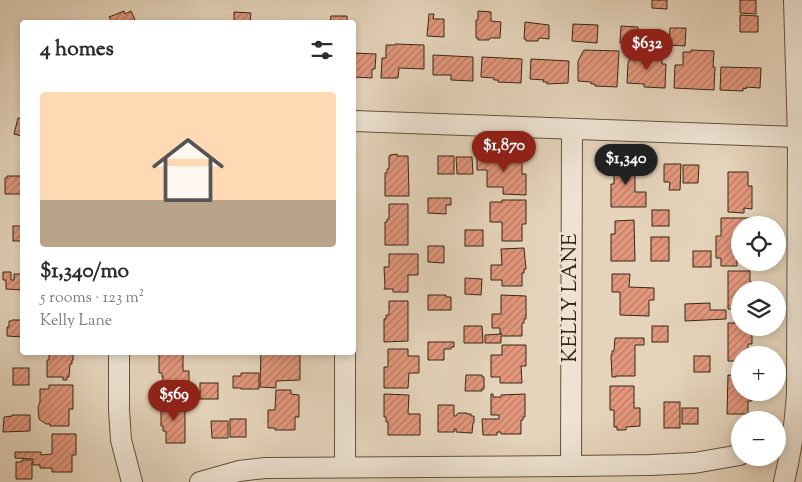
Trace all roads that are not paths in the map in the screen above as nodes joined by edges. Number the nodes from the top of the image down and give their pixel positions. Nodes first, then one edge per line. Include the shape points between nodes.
1 (794, 0) edge
2 (356, 121) edge
3 (572, 130) junction
4 (798, 137) junction
5 (119, 355) edge
6 (345, 355) edge
7 (786, 441) edge
8 (731, 457) edge
9 (571, 466) junction
10 (784, 466) edge
11 (345, 467) junction
12 (132, 482) edge
13 (200, 482) edge
14 (784, 482) edge

1 - 4 street
2 - 3 street
3 - 4 street
3 - 9 street, KELLY LANE
4 - 7 street via 797,394 795,425
5 - 12 street via 121,440
6 - 11 street
8 - 9 street via 694,463
9 - 11 street
10 - 14 street
11 - 13 street via 265,468 239,471

